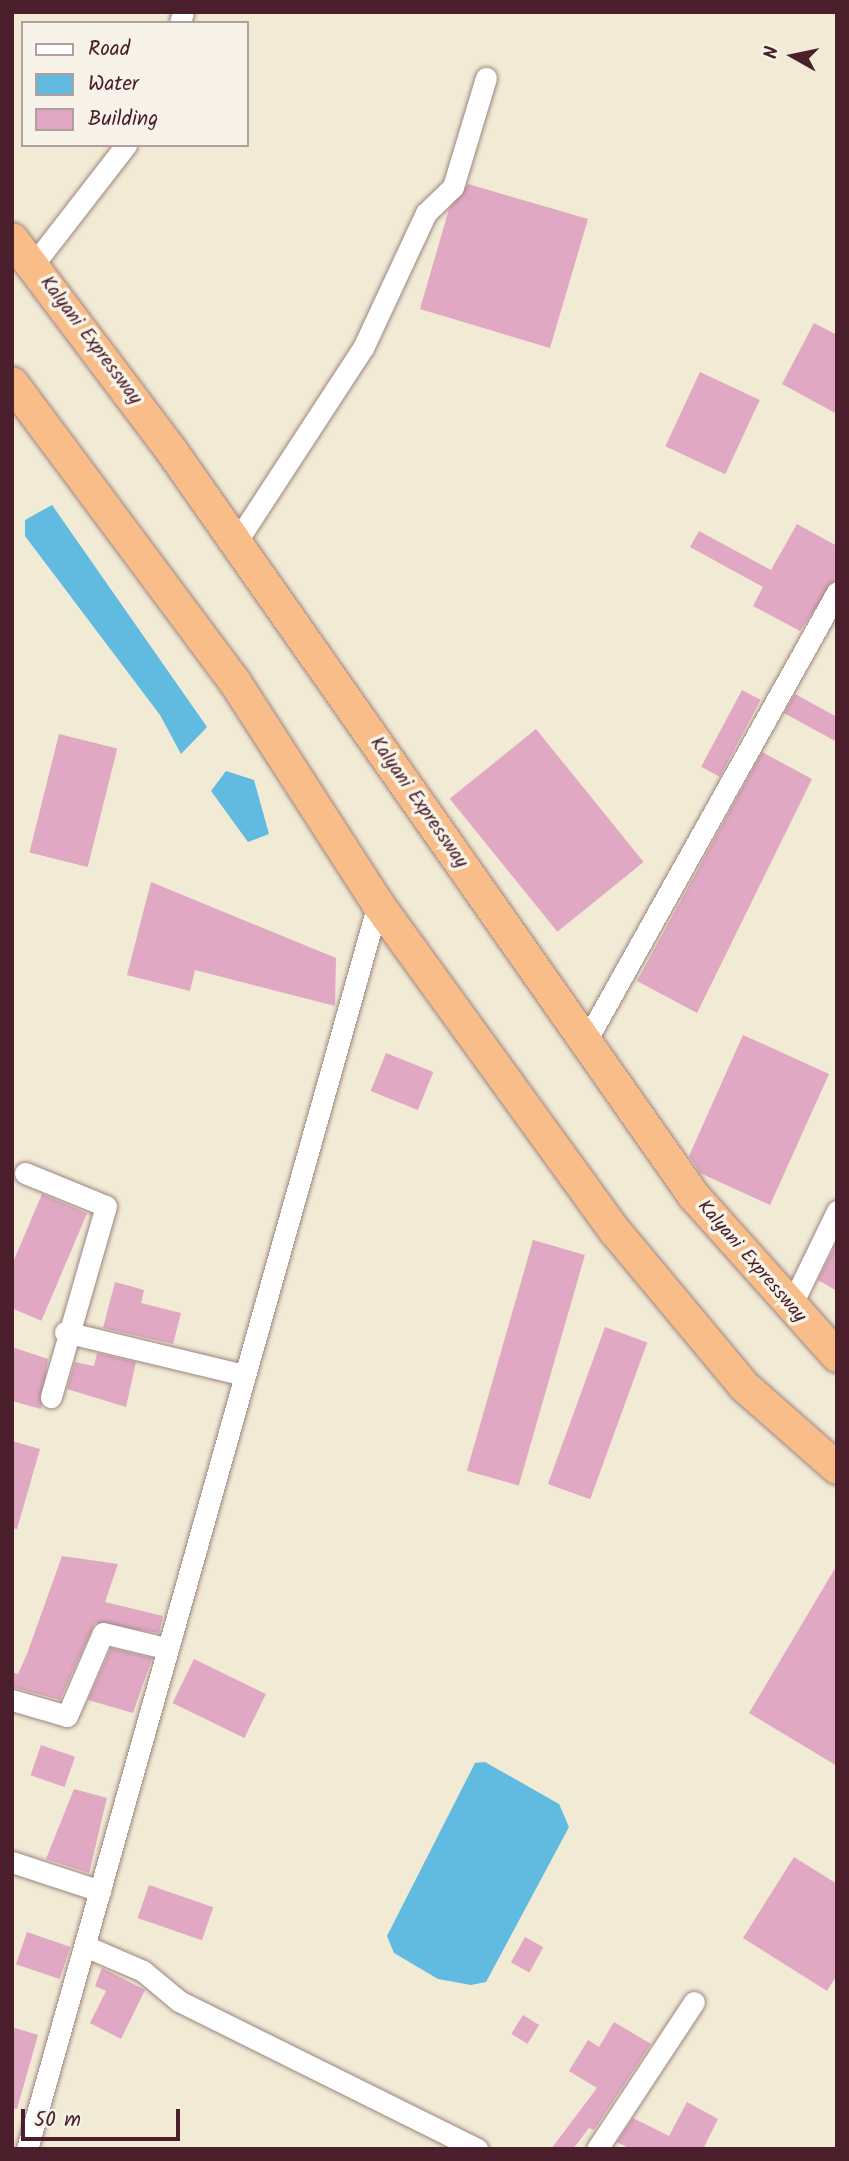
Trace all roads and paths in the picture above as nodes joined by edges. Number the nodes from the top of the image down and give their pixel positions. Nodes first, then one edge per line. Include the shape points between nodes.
1 (486, 78) dead end
2 (124, 147) edge
3 (12, 239) edge
4 (33, 265) junction
5 (12, 383) edge
6 (235, 544) junction
7 (837, 592) edge
8 (378, 904) junction
9 (586, 1041) junction
10 (25, 1173) dead end
11 (837, 1211) edge
12 (790, 1308) junction
13 (65, 1332) junction
14 (837, 1356) edge
15 (244, 1375) junction
16 (51, 1397) dead end
17 (837, 1468) edge
18 (165, 1648) junction
19 (12, 1700) edge
20 (12, 1862) edge
21 (100, 1891) junction
22 (85, 1946) junction
23 (694, 2001) dead end
24 (455, 2143) edge
25 (27, 2149) edge
26 (477, 2149) edge
27 (597, 2149) edge

1 - 6 street via 453,187 426,212 363,348
2 - 4 street
3 - 4 highway, Kalyani Expressway
4 - 6 highway, Kalyani Expressway
5 - 8 highway via 235,682
6 - 9 highway, Kalyani Expressway
7 - 9 street
8 - 15 street
8 - 17 highway via 615,1231 744,1386
9 - 12 highway, Kalyani Expressway via 694,1196
10 - 13 street via 106,1206
11 - 12 street
12 - 14 highway, Kalyani Expressway
13 - 15 street
13 - 16 street
15 - 18 street
18 - 19 street via 103,1633 67,1716
18 - 21 street
20 - 21 street
21 - 22 street
22 - 24 street via 143,1971 179,2001
22 - 25 street
23 - 27 street
24 - 26 street

